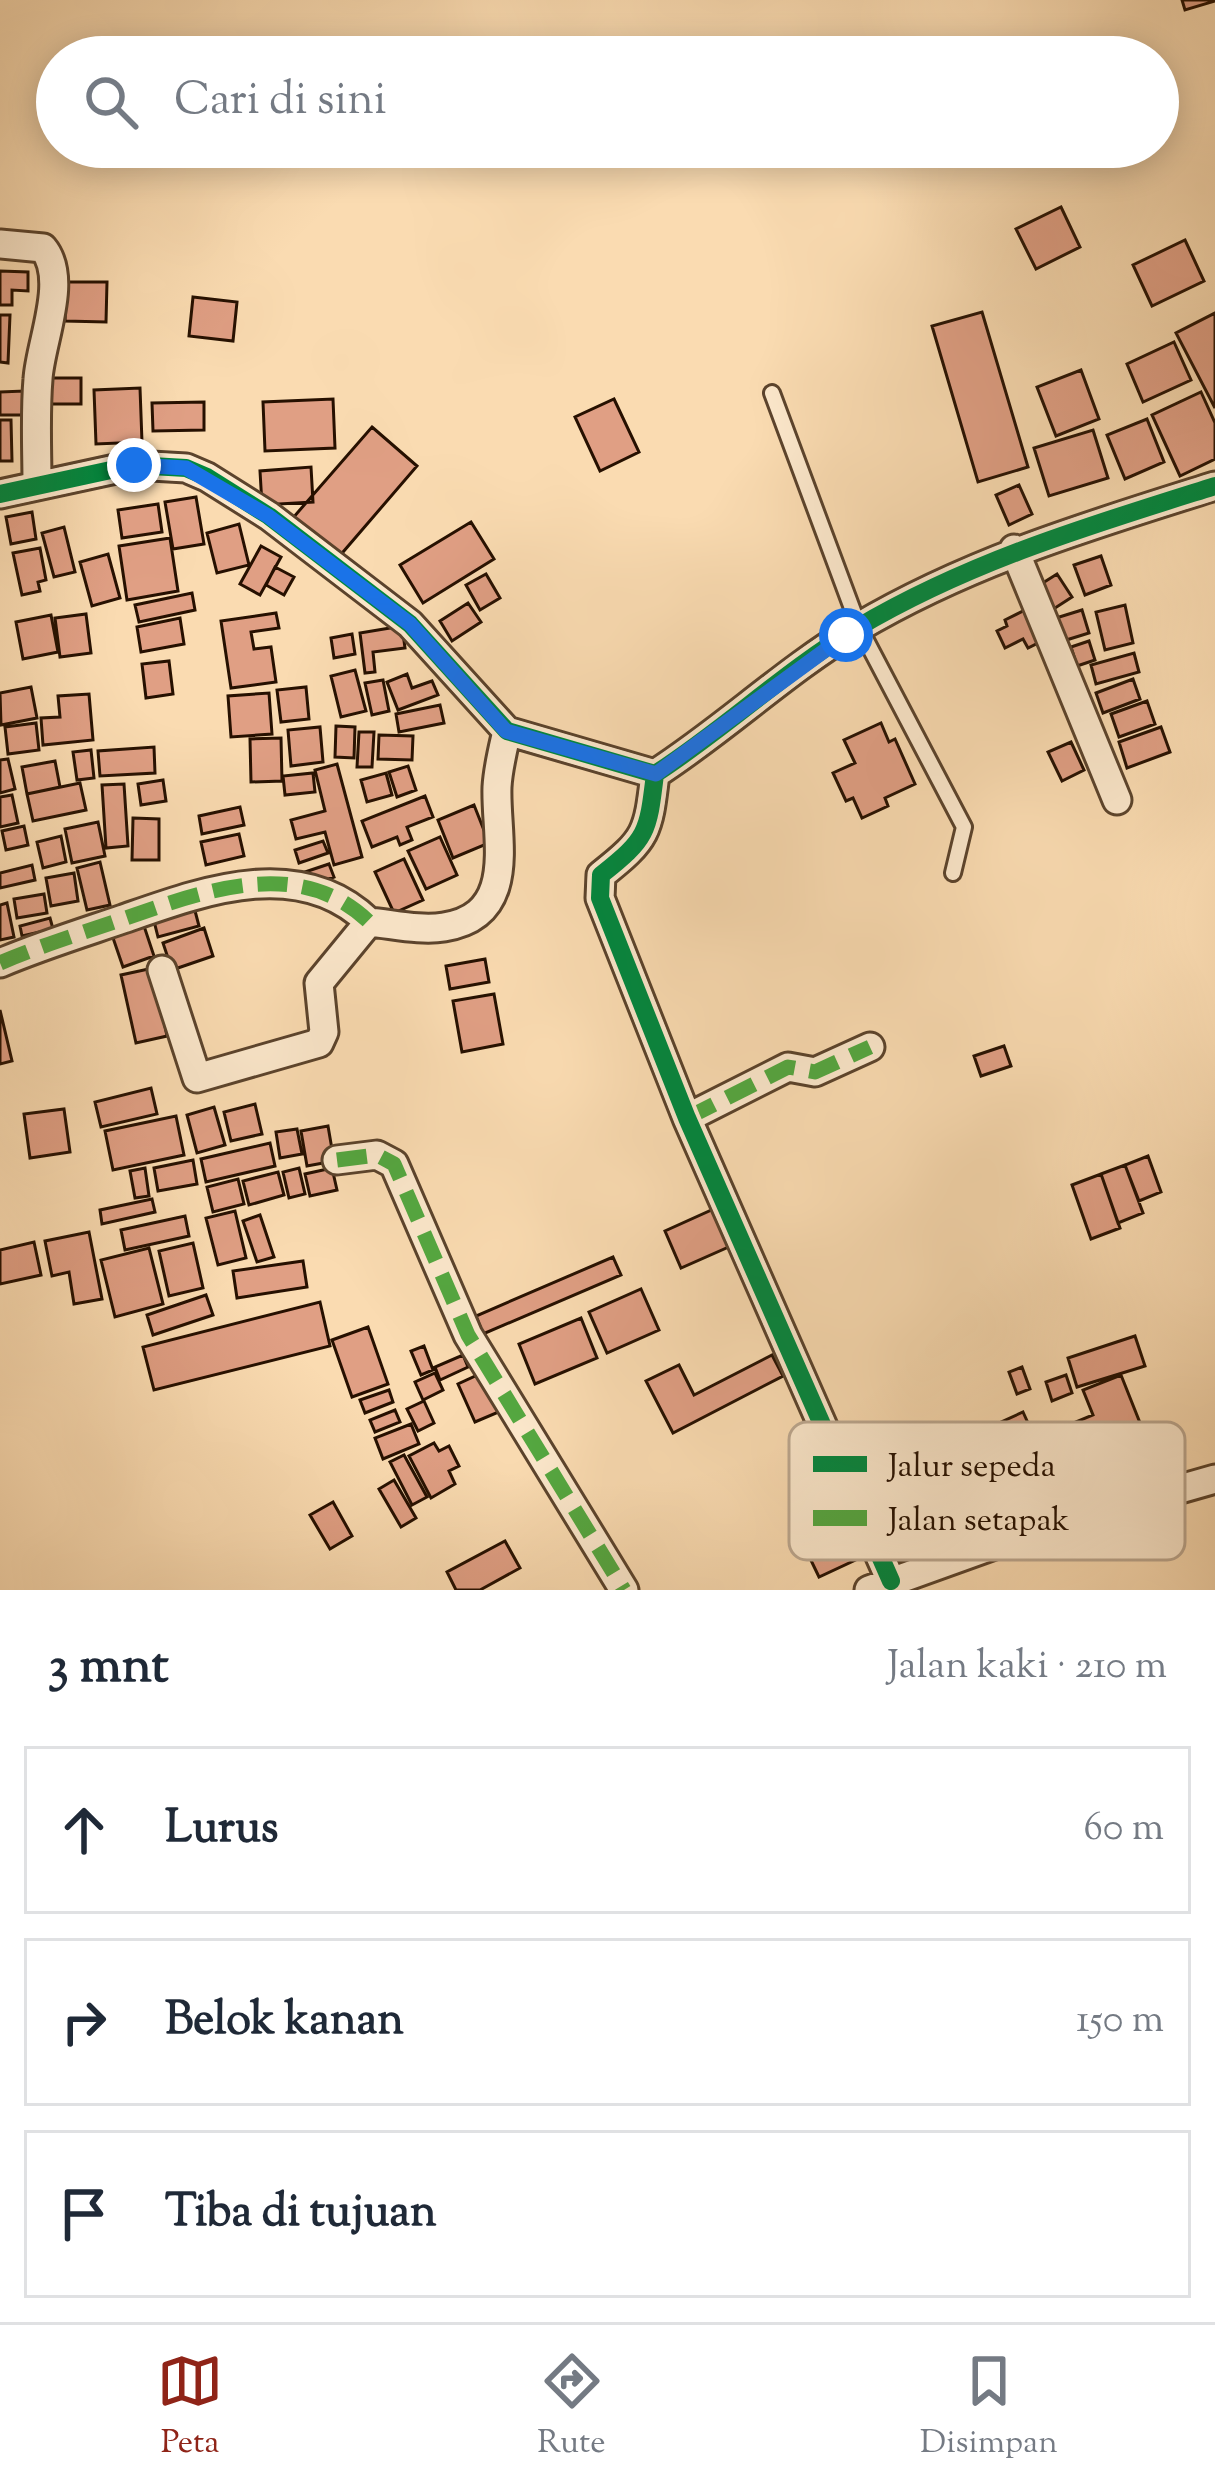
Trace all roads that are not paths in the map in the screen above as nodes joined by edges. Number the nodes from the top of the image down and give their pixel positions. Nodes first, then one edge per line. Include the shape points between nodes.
1 (0, 244) edge
2 (772, 393) dead end
3 (37, 485) junction
4 (1215, 486) edge
5 (0, 494) edge
6 (1013, 549) junction
7 (859, 627) junction
8 (506, 731) junction
9 (656, 774) junction
10 (1117, 800) dead end
11 (952, 873) dead end
12 (369, 922) junction
13 (0, 963) edge
14 (162, 970) dead end
15 (870, 1047) dead end
16 (687, 1118) junction
17 (337, 1160) dead end
18 (813, 1422) edge
19 (1215, 1479) edge
20 (1185, 1488) edge
21 (951, 1560) edge
22 (880, 1585) edge
23 (624, 1590) edge

1 - 3 street via 43,248 50,262
2 - 7 lane
3 - 5 street
3 - 8 street via 134,465 207,477 410,624
4 - 6 street
6 - 7 street
6 - 10 street
7 - 9 street
7 - 11 lane via 964,826
8 - 9 street
8 - 12 street via 497,790 502,866 494,890 446,927
9 - 16 street via 651,826 599,886
12 - 13 street via 338,898 290,885 233,884
12 - 14 street via 319,982 319,1042 207,1079 191,1073
15 - 16 street via 815,1072 788,1067
16 - 18 street
17 - 23 street via 377,1155 394,1164 468,1335
19 - 20 street
21 - 22 street

